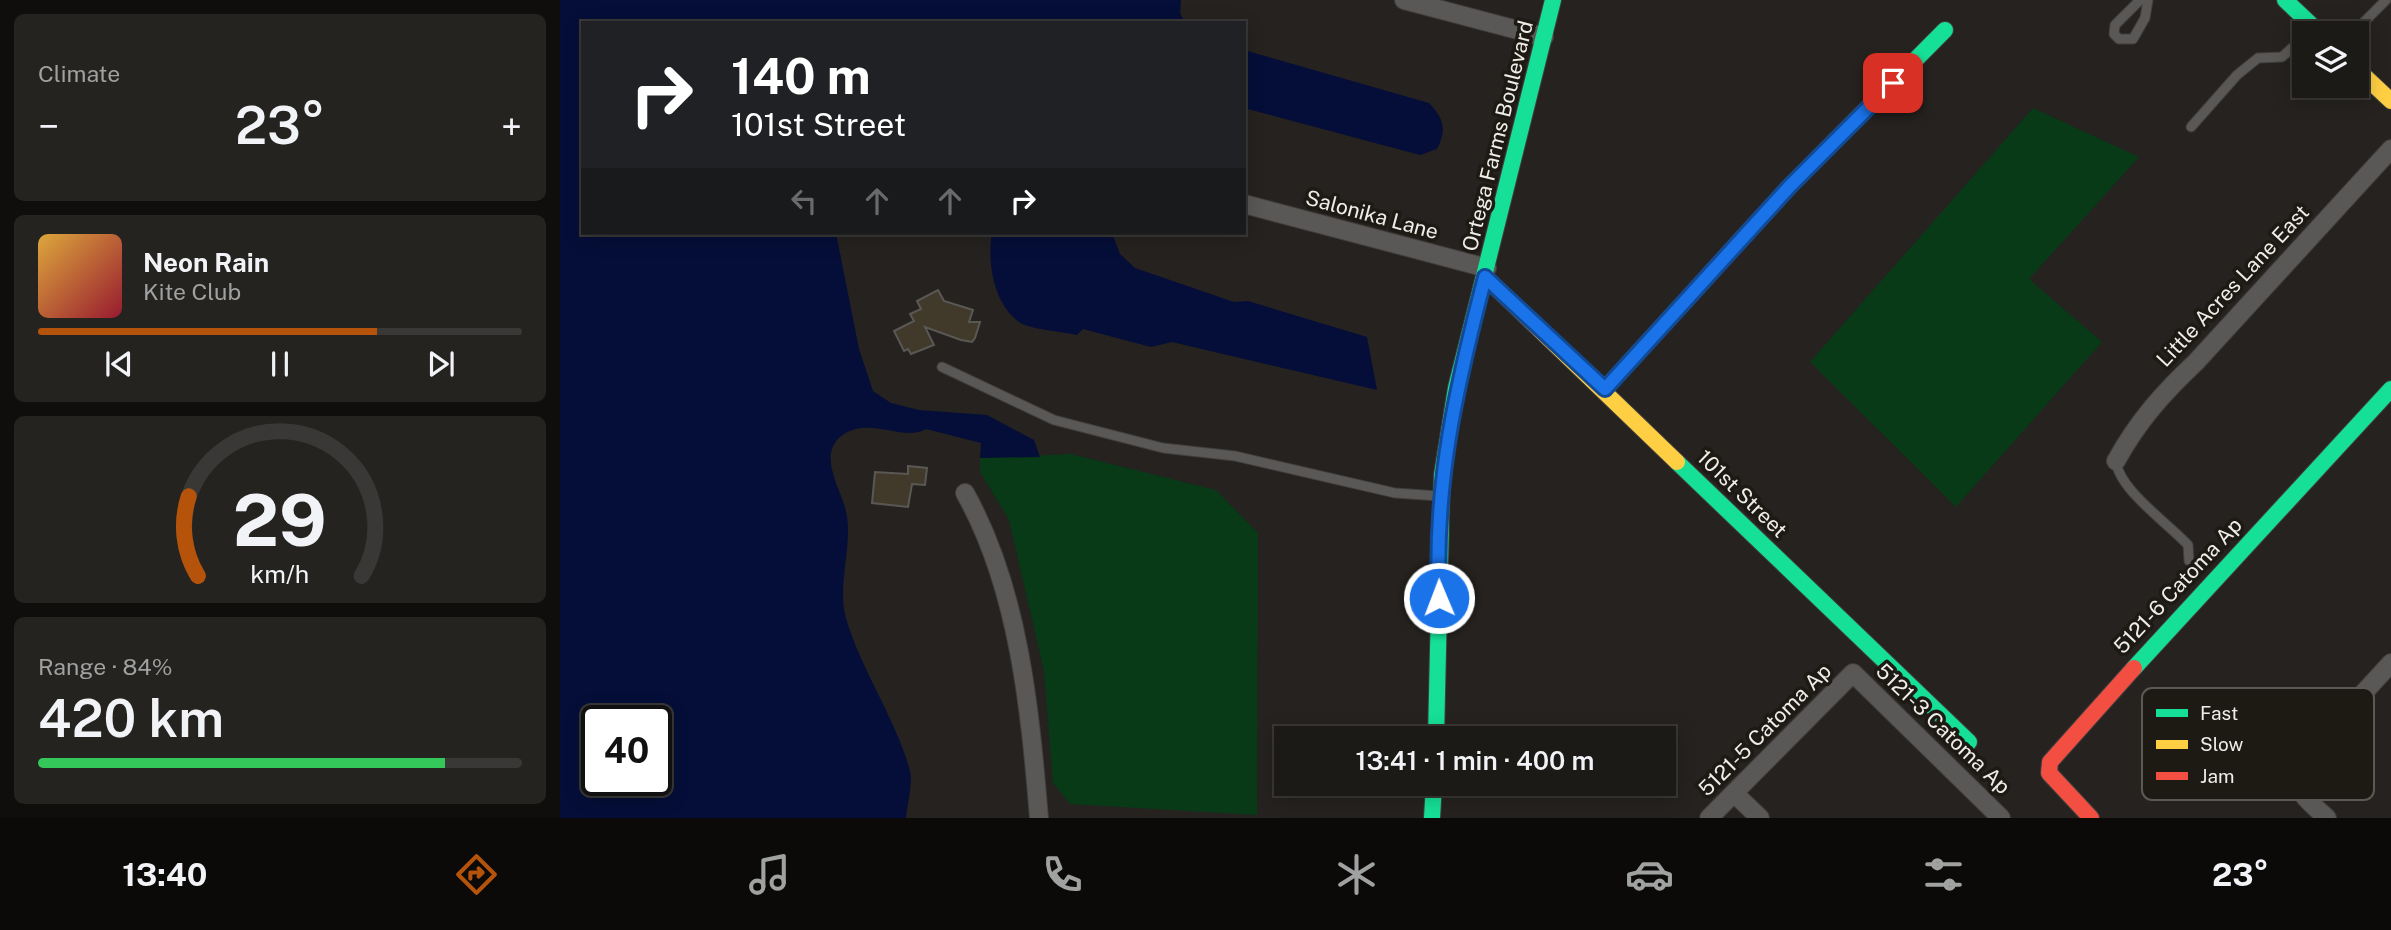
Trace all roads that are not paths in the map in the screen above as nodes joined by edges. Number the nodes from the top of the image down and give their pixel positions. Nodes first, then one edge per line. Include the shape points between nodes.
1 (1404, 0) edge
2 (1553, 0) edge
3 (2140, 0) edge
4 (2148, 0) edge
5 (2285, 0) edge
6 (2386, 0) edge
7 (2302, 21) edge
8 (2365, 21) edge
9 (1945, 30) dead end
10 (1544, 37) junction
11 (2292, 49) edge
12 (2369, 80) edge
13 (2391, 101) edge
14 (2191, 127) dead end
15 (2391, 149) edge
16 (1246, 205) edge
17 (1486, 273) junction
18 (942, 368) dead end
19 (1605, 389) junction
20 (2391, 389) edge
21 (2116, 461) joint
22 (965, 493) dead end
23 (1441, 496) junction
24 (2189, 561) dead end
25 (2391, 663) edge
26 (1853, 673) joint
27 (2368, 688) edge
28 (1436, 726) edge
29 (1969, 742) dead end
30 (1735, 794) junction
31 (1433, 796) edge
32 (2308, 800) edge
33 (1039, 818) edge
34 (1432, 818) edge
35 (1709, 818) edge
36 (1760, 818) edge
37 (2001, 818) edge
38 (2091, 818) edge
39 (2328, 818) edge

1 - 10 street
2 - 10 street, Ortega Farms Boulevard
3 - 4 lane via 2115,25 2119,39 2133,39 2142,26
5 - 7 street
6 - 8 lane
9 - 19 street via 1790,186
10 - 17 street, Ortega Farms Boulevard
11 - 14 lane via 2282,57 2258,58
12 - 13 street
15 - 21 street, Little Acres Lane East via 2164,392 2134,428
16 - 17 street, Salonika Lane
17 - 19 street, 101st Street
17 - 23 street, Ortega Farms Boulevard via 1456,388
18 - 23 lane via 1054,420 1163,448 1235,456 1395,493
19 - 29 street, 101st Street
20 - 38 street, 5121-6 Catoma Ap via 2055,752 2049,774
21 - 24 lane via 2126,485 2188,545
22 - 33 street via 980,520 999,575 1029,696
23 - 28 street, Ortega Farms Boulevard
25 - 27 street
26 - 30 street, 5121-5 Catoma Ap
26 - 37 street, 5121-3 Catoma Ap
30 - 35 street, 5121-5 Catoma Ap
30 - 36 street
31 - 34 street
32 - 39 street

